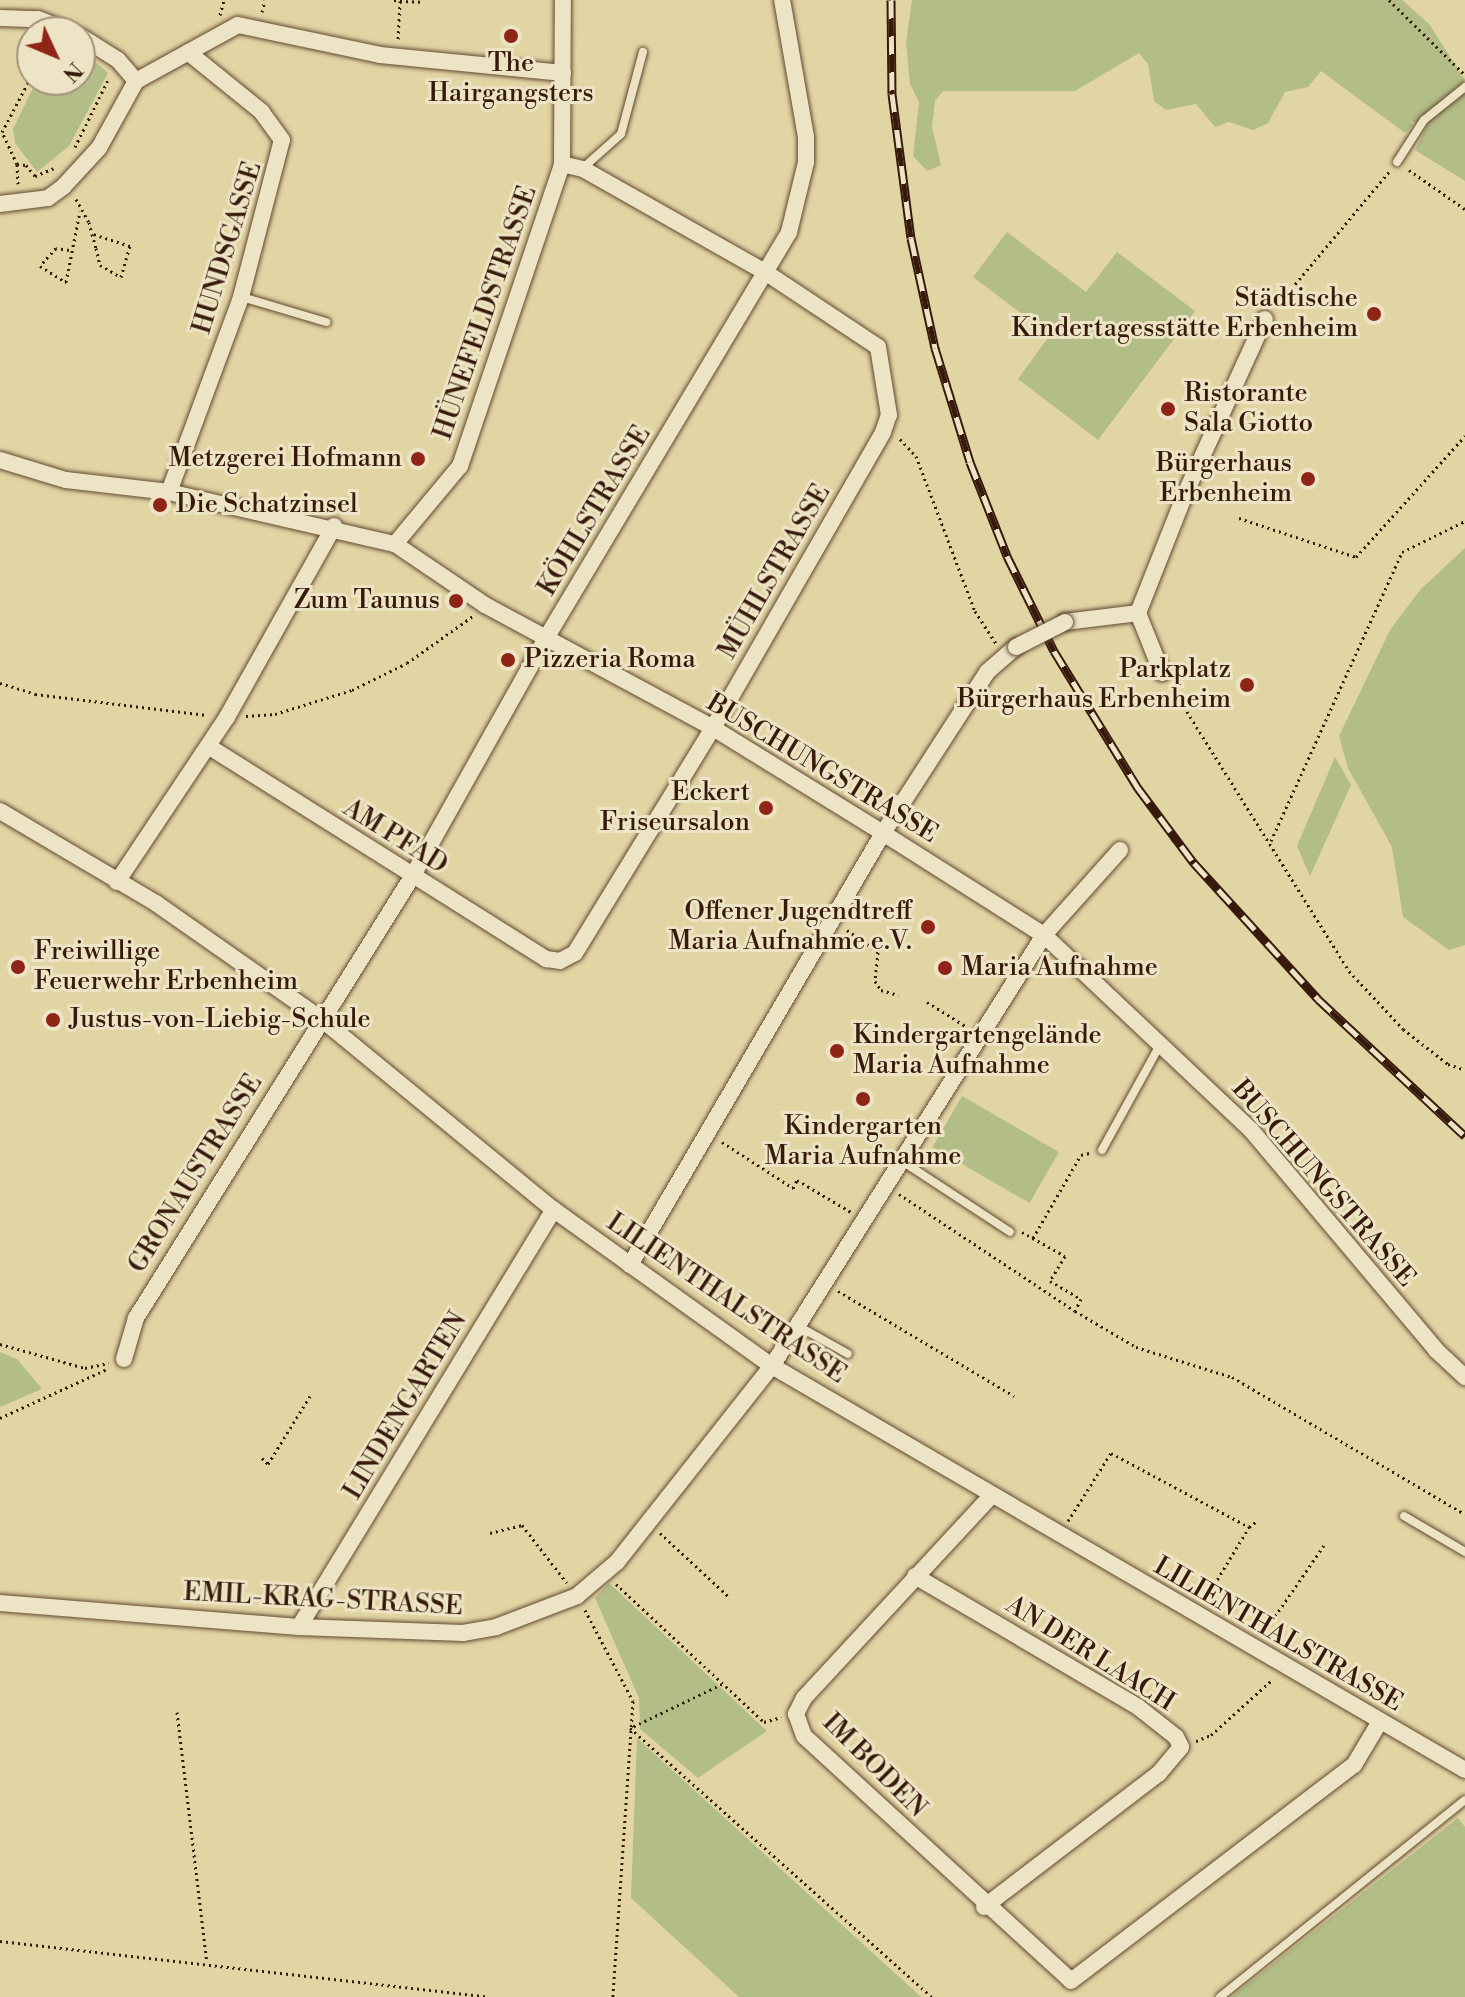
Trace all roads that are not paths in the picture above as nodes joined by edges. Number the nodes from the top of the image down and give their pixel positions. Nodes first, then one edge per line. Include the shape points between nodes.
1 (563, 0) edge
2 (782, 0) edge
3 (96, 46) edge
4 (188, 52) junction
5 (643, 52) dead end
6 (563, 73) junction
7 (136, 81) junction
8 (1465, 87) edge
9 (1397, 162) road end
10 (562, 164) junction
11 (583, 169) junction
12 (0, 204) edge
13 (765, 272) junction
14 (241, 297) junction
15 (1265, 319) road end
16 (326, 322) dead end
17 (0, 460) edge
18 (169, 492) junction
19 (334, 526) junction
20 (395, 544) junction
21 (1138, 613) junction
22 (545, 640) junction
23 (1162, 673) road end
24 (713, 728) junction
25 (208, 746) junction
26 (0, 811) edge
27 (883, 833) junction
28 (1120, 850) dead end
29 (412, 877) junction
30 (117, 882) junction
31 (1044, 935) junction
32 (560, 961) joint
33 (320, 1018) junction
34 (1161, 1045) junction
35 (1102, 1150) road end
36 (902, 1160) junction
37 (554, 1210) junction
38 (1010, 1232) road end
39 (630, 1265) junction
40 (797, 1325) junction
41 (848, 1354) dead end
42 (124, 1359) road end
43 (772, 1366) junction
44 (1465, 1377) edge
45 (992, 1495) junction
46 (1404, 1516) dead end
47 (1465, 1552) edge
48 (915, 1576) junction
49 (0, 1603) edge
50 (299, 1627) junction
51 (1379, 1723) junction
52 (1465, 1770) edge
53 (1465, 1800) edge
54 (984, 1907) junction
55 (1220, 1997) edge

1 - 6 street, HÜNEFELDSTRASSE
2 - 13 street, KÖHLSTRASSE via 806,162 793,223
3 - 7 street
4 - 6 street via 246,24 397,56
4 - 7 street
4 - 14 street, HUNDSGASSE via 262,112 282,140
5 - 11 lane via 621,134
6 - 10 street, HÜNEFELDSTRASSE
7 - 12 street via 112,129 69,181 48,198
8 - 9 lane via 1424,120
10 - 11 street, MÜHLSTRASSE
10 - 20 street, HÜNEFELDSTRASSE via 460,466
11 - 13 street, MÜHLSTRASSE
13 - 22 street, KÖHLSTRASSE
13 - 24 street, MÜHLSTRASSE via 878,347 889,415
14 - 16 lane
14 - 18 street, HUNDSGASSE
15 - 21 street
17 - 18 street, BUSCHUNGSTRASSE via 66,480
18 - 19 street, BUSCHUNGSTRASSE
19 - 20 street, BUSCHUNGSTRASSE
19 - 25 street
20 - 22 street, BUSCHUNGSTRASSE
21 - 23 street
21 - 27 street, bridge via 1065,622 987,672
22 - 24 street, BUSCHUNGSTRASSE
22 - 29 street, KÖHLSTRASSE
24 - 27 street, BUSCHUNGSTRASSE
24 - 32 street, MÜHLSTRASSE via 575,953
25 - 29 street, AM PFAD
25 - 30 street
26 - 30 street, LILIENTHALSTRASSE
27 - 31 street, BUSCHUNGSTRASSE
27 - 39 street
28 - 31 street, EMIL-KRAG-STRASSE
29 - 32 street, AM PFAD via 546,959
29 - 33 street, KÖHLSTRASSE
30 - 33 street, LILIENTHALSTRASSE
31 - 34 street, BUSCHUNGSTRASSE
31 - 36 street, EMIL-KRAG-STRASSE
33 - 37 street, LILIENTHALSTRASSE
33 - 42 street, GRONAUSTRASSE via 136,1318
34 - 35 lane
34 - 44 street, BUSCHUNGSTRASSE via 1251,1130 1436,1350
36 - 38 lane
36 - 40 street, EMIL-KRAG-STRASSE
37 - 39 street, LILIENTHALSTRASSE
37 - 50 street, LINDENGARTEN
39 - 43 street, LILIENTHALSTRASSE
40 - 41 lane
40 - 43 street, EMIL-KRAG-STRASSE
43 - 45 street, LILIENTHALSTRASSE
43 - 50 street, EMIL-KRAG-STRASSE via 606,1574 577,1596 496,1627 463,1633
45 - 48 street, IM BODEN
45 - 51 street, LILIENTHALSTRASSE
46 - 47 lane
48 - 54 street, IM BODEN via 796,1714 804,1736
48 - 54 street, AN DER LAACH via 1138,1707 1181,1747 1158,1774
49 - 50 street, EMIL-KRAG-STRASSE
51 - 52 street, LILIENTHALSTRASSE
51 - 54 street, IM BODEN via 1354,1765 1071,1981
53 - 55 lane

